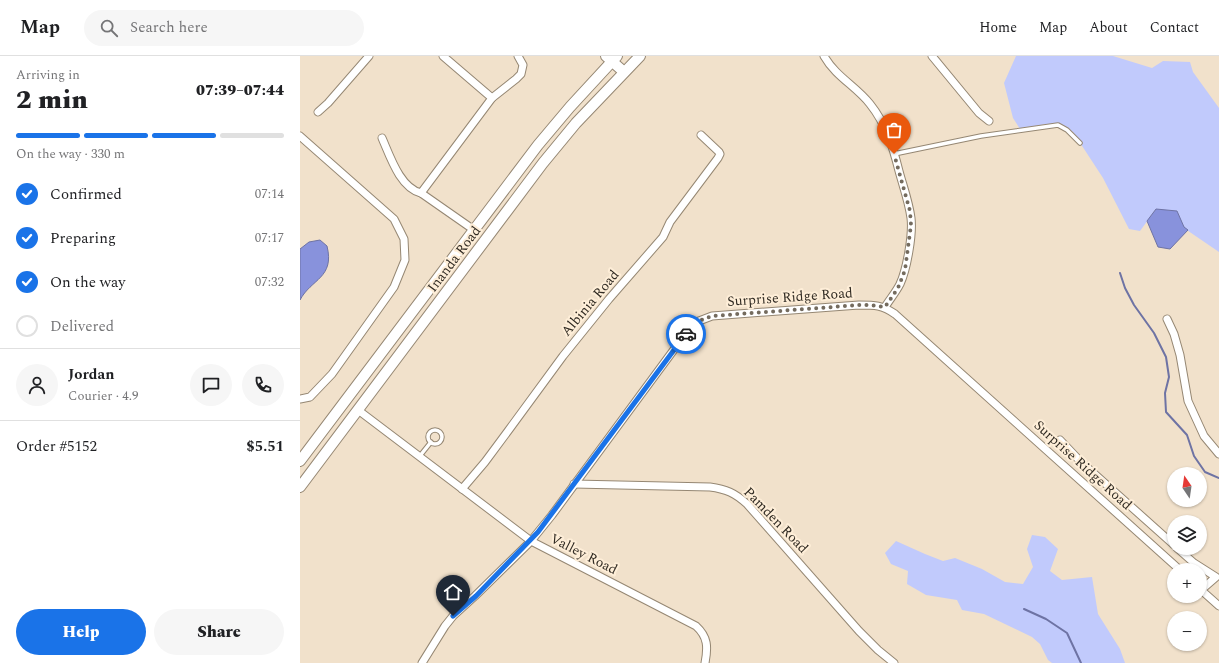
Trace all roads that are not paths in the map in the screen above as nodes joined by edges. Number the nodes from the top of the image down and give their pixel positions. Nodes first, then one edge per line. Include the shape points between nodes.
1 (369, 56) edge
2 (518, 56) edge
3 (640, 56) edge
4 (824, 56) edge
5 (932, 56) edge
6 (445, 57) edge
7 (611, 58) edge
8 (624, 72) junction
9 (492, 98) junction
10 (318, 112) dead end
11 (989, 122) dead end
12 (549, 131) junction
13 (701, 135) dead end
14 (300, 136) edge
15 (565, 136) junction
16 (382, 138) dead end
17 (1080, 143) dead end
18 (894, 154) junction
19 (421, 193) junction
20 (474, 230) junction
21 (885, 307) junction
22 (1167, 319) dead end
23 (300, 399) edge
24 (358, 410) junction
25 (1060, 440) dead end
26 (431, 442) dead end
27 (1219, 454) edge
28 (419, 456) junction
29 (300, 462) edge
30 (574, 484) junction
31 (300, 487) edge
32 (462, 489) junction
33 (1167, 539) edge
34 (531, 541) junction
35 (1185, 555) edge
36 (1172, 563) edge
37 (1217, 579) edge
38 (1207, 585) edge
39 (1207, 595) edge
40 (1219, 606) edge
41 (422, 663) edge
42 (705, 663) edge
43 (894, 663) edge

1 - 10 street
2 - 9 street via 523,65 521,74
3 - 8 main road, Inanda Road
4 - 18 street via 837,75 870,104 887,131
5 - 11 street
6 - 9 street
7 - 8 main road
7 - 12 main road, Inanda Road
8 - 15 main road, Inanda Road
9 - 19 street
12 - 15 main road
12 - 20 main road, Inanda Road
13 - 32 street, Albinia Road via 719,152 718,158 670,222 663,237 567,350 485,462
14 - 23 street via 394,219 404,239 405,260 394,287 332,374 310,397
15 - 24 main road, Inanda Road via 514,200
16 - 19 street via 400,176 408,187
17 - 18 lane via 1068,130 1058,125 981,136
18 - 21 street via 910,211 911,225 905,270 898,288
19 - 20 street
20 - 29 main road, Inanda Road
21 - 30 street, Surprise Ridge Road via 859,305 726,314 708,316 699,321 684,336
21 - 36 street, Surprise Ridge Road
22 - 27 street via 1180,355 1188,401 1204,436
24 - 28 street, Valley Road
24 - 31 main road, Inanda Road
25 - 33 street
26 - 28 lane
28 - 32 street, Valley Road
30 - 34 street, Surprise Ridge Road
30 - 43 street, Pamden Road via 710,487 729,490 747,504 859,631
32 - 34 street, Valley Road
34 - 41 street, Surprise Ridge Road via 453,616
34 - 42 street, Valley Road via 696,626 704,634 707,649
35 - 37 street
37 - 38 street
39 - 40 street

